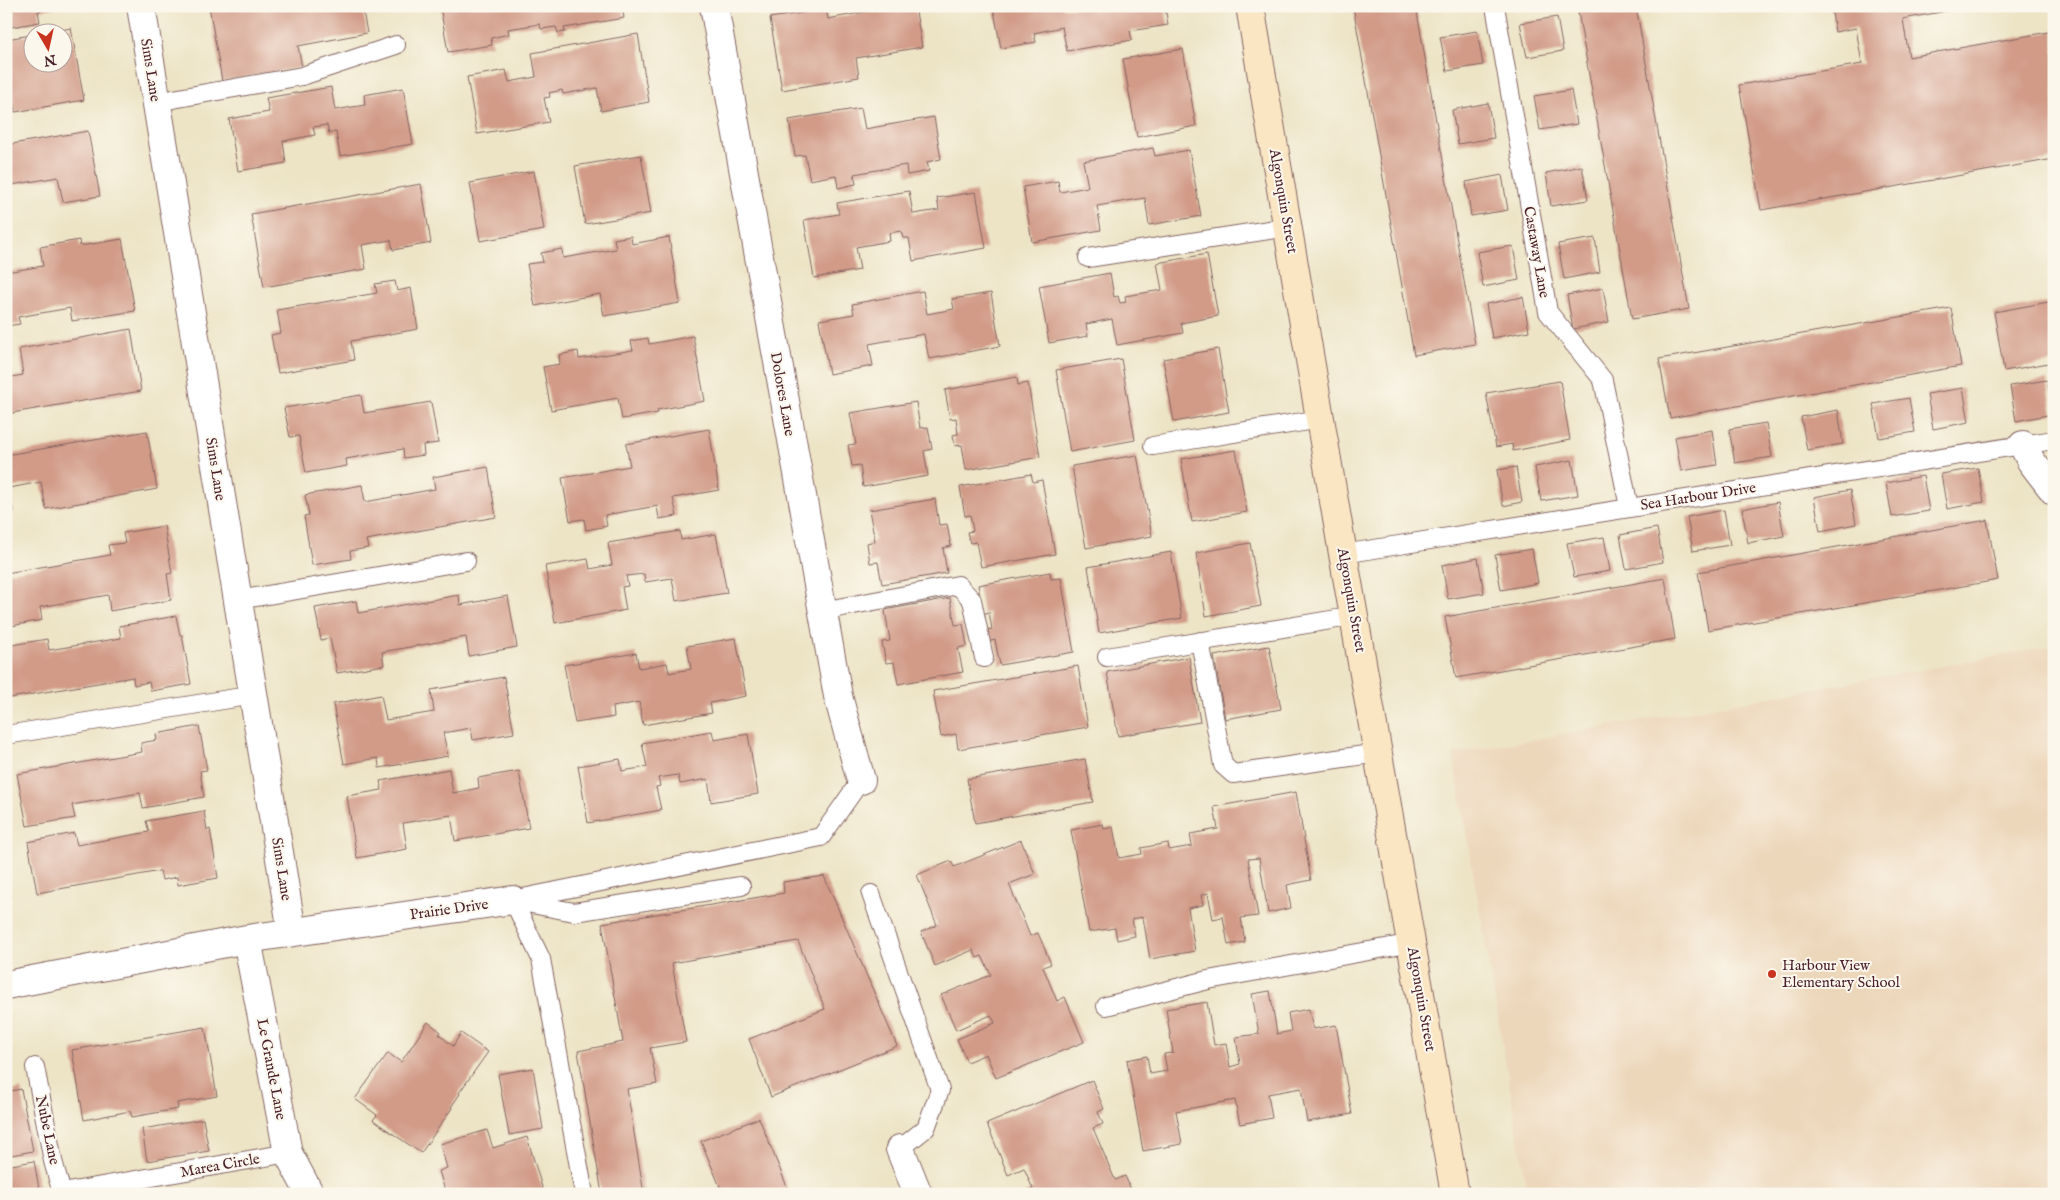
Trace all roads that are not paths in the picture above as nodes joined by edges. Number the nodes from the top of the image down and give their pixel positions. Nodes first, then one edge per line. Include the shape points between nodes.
1 (141, 6) edge
2 (714, 6) edge
3 (1250, 6) edge
4 (1495, 6) edge
5 (396, 45) dead end
6 (156, 102) junction
7 (1288, 228) junction
8 (1088, 258) dead end
9 (1321, 419) junction
10 (2054, 440) edge
11 (2023, 445) junction
12 (1153, 446) dead end
13 (2054, 491) edge
14 (1628, 507) junction
15 (1343, 554) junction
16 (466, 561) dead end
17 (238, 600) junction
18 (822, 611) junction
19 (1355, 616) junction
20 (1200, 642) junction
21 (1107, 657) dead end
22 (984, 658) dead end
23 (254, 695) junction
24 (6, 735) edge
25 (1378, 753) junction
26 (861, 780) joint
27 (741, 886) dead end
28 (871, 894) dead end
29 (513, 900) junction
30 (292, 932) junction
31 (247, 939) junction
32 (1413, 943) junction
33 (6, 985) edge
34 (1106, 1006) dead end
35 (35, 1067) dead end
36 (900, 1149) joint
37 (288, 1152) junction
38 (62, 1193) edge
39 (310, 1194) edge
40 (584, 1194) edge
41 (918, 1194) edge
42 (1455, 1194) edge

1 - 6 street, Sims Lane
2 - 18 street, Dolores Lane
3 - 7 main road, Algonquin Street
4 - 14 lane, Castaway Lane via 1548,312 1603,380
5 - 6 lane via 302,76
6 - 17 street, Sims Lane
7 - 8 lane
7 - 9 main road, Algonquin Street
9 - 12 lane
9 - 15 main road, Algonquin Street
10 - 11 lane, Sea Harbour Drive
11 - 13 street
11 - 14 lane, Sea Harbour Drive
14 - 15 lane, Sea Harbour Drive
15 - 19 main road, Algonquin Street
16 - 17 lane
17 - 23 street, Sims Lane
18 - 22 lane via 958,585 972,600
18 - 26 street, Dolores Lane via 838,696
19 - 20 lane
19 - 25 main road, Algonquin Street
20 - 21 lane
20 - 25 lane via 1223,765 1233,774
23 - 24 lane
23 - 30 street, Sims Lane
25 - 32 main road, Algonquin Street
26 - 29 lane, Prairie Drive via 821,837
27 - 29 lane via 574,912
28 - 36 lane via 940,1090 926,1128
29 - 30 street, Prairie Drive
29 - 40 lane via 541,959
30 - 31 street, Prairie Drive
31 - 33 street, Prairie Drive
31 - 37 street, Le Grande Lane
32 - 34 lane via 1208,980
32 - 42 main road, Algonquin Street
35 - 38 lane, Nube Lane
36 - 41 street
37 - 38 lane, Marea Circle
37 - 39 street, Le Grande Lane

